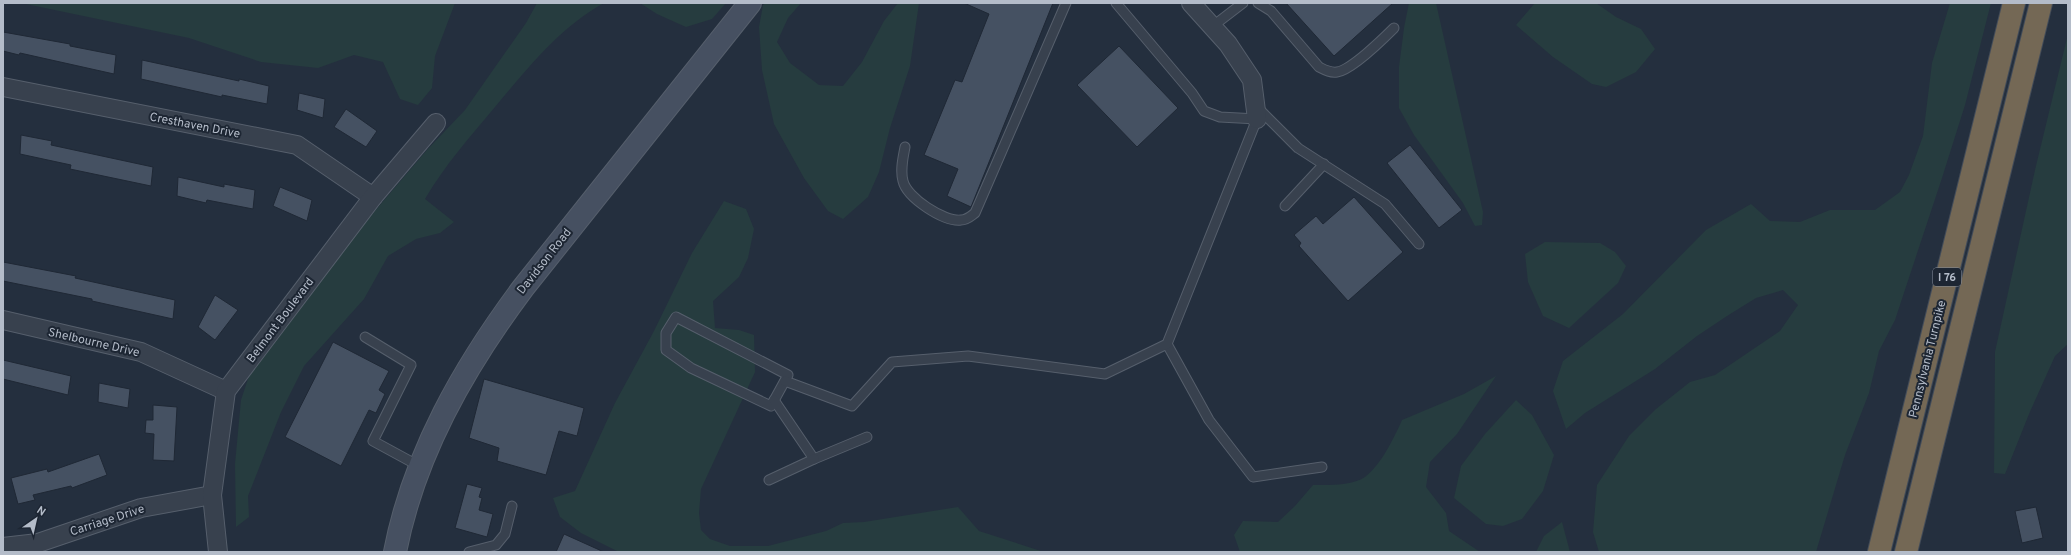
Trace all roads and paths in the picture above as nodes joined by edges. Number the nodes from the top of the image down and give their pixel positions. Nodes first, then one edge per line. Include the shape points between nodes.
1 (750, 3) edge
2 (1066, 3) edge
3 (1116, 3) edge
4 (1191, 3) edge
5 (1243, 3) edge
6 (1258, 3) edge
7 (2014, 3) edge
8 (2041, 3) edge
9 (1213, 26) junction
10 (1394, 28) dead end
11 (3, 87) edge
12 (1256, 112) junction
13 (436, 123) dead end
14 (905, 147) dead end
15 (1324, 164) junction
16 (373, 196) junction
17 (1285, 206) dead end
18 (1419, 244) dead end
19 (3, 320) edge
20 (365, 337) dead end
21 (1167, 344) junction
22 (785, 381) junction
23 (226, 391) junction
24 (774, 400) junction
25 (867, 437) dead end
26 (814, 459) junction
27 (419, 466) junction
28 (1322, 467) dead end
29 (769, 480) dead end
30 (212, 495) junction
31 (512, 506) dead end
32 (3, 547) edge
33 (218, 552) edge
34 (398, 552) edge
35 (469, 552) edge
36 (1879, 552) edge
37 (1906, 552) edge

1 - 27 street, Davidson Road via 522,288 490,332 455,388
2 - 14 lane via 975,213 961,220 950,219 915,200 903,182
3 - 12 lane via 1192,93 1204,111 1220,117
4 - 9 street
5 - 9 lane
6 - 10 lane via 1271,11 1319,67 1328,72 1338,72 1367,53
7 - 36 highway, Pennsylvania Turnpike / I 76
8 - 37 highway, I 76
9 - 12 street via 1252,80
11 - 16 street, Cresthaven Drive via 297,145
12 - 15 lane via 1298,148
12 - 21 lane
13 - 16 street, Belmont Boulevard
15 - 17 lane
15 - 18 lane via 1385,204
16 - 23 street, Belmont Boulevard
19 - 23 street, Shelbourne Drive via 141,352
20 - 27 lane via 411,364 373,441
21 - 22 lane via 1105,374 968,356 892,362 852,406
21 - 28 lane via 1209,420 1253,477
22 - 24 lane
22 - 24 lane via 788,375 676,317 666,333 666,350 691,368 771,406
23 - 30 street, Belmont Boulevard
24 - 26 lane
25 - 26 lane
26 - 29 lane
27 - 34 street, Davidson Road
30 - 32 street, Carriage Drive via 141,508 38,543
30 - 33 street, Belmont Boulevard
31 - 35 lane via 505,534 496,545

